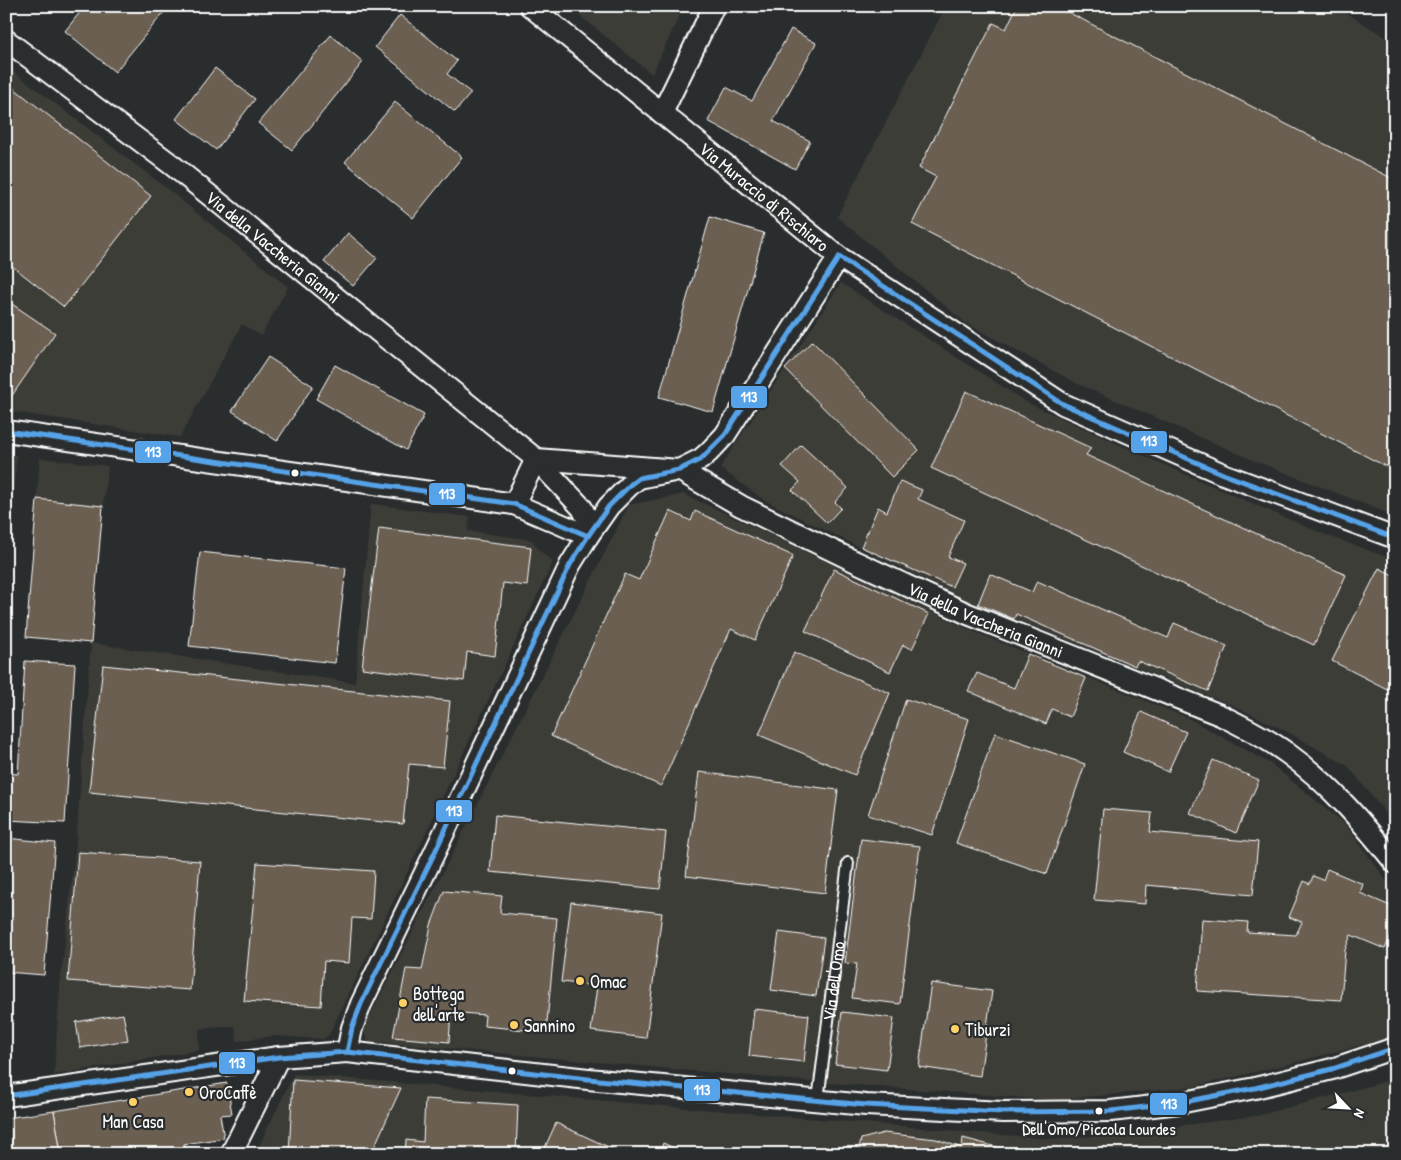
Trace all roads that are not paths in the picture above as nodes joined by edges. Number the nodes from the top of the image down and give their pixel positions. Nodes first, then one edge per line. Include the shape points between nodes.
1 (530, 6) edge
2 (714, 6) edge
3 (6, 40) edge
4 (662, 113) junction
5 (839, 257) junction
6 (6, 431) edge
7 (536, 460) junction
8 (679, 470) junction
9 (514, 504) junction
10 (588, 536) junction
11 (1395, 538) edge
12 (848, 863) dead end
13 (1395, 863) edge
14 (1395, 1048) edge
15 (347, 1052) junction
16 (279, 1058) junction
17 (6, 1096) edge
18 (818, 1100) junction
19 (231, 1154) edge

1 - 4 street, Via Muraccio di Rischiaro
2 - 4 street
3 - 7 street, Via della Vaccheria Gianni via 172,165
4 - 5 street, Via Muraccio di Rischiaro
5 - 8 street via 725,435 701,459
5 - 11 street, Via Muraccio di Rischiaro via 1063,404 1223,474
6 - 9 street
7 - 8 street, Via della Vaccheria Gianni
7 - 9 street
7 - 10 street, Via della Vaccheria Gianni via 582,508 588,520
8 - 10 street via 639,478 625,488
8 - 13 street, Via della Vaccheria Gianni via 741,506 968,614 1220,714 1252,730 1288,753 1332,791
9 - 10 street
10 - 15 street via 570,565 361,1004
12 - 18 lane, Via dell'Omo
14 - 18 street via 1332,1069 1264,1086 1131,1109 1003,1112
15 - 16 street
15 - 18 street
16 - 17 street
16 - 19 street

